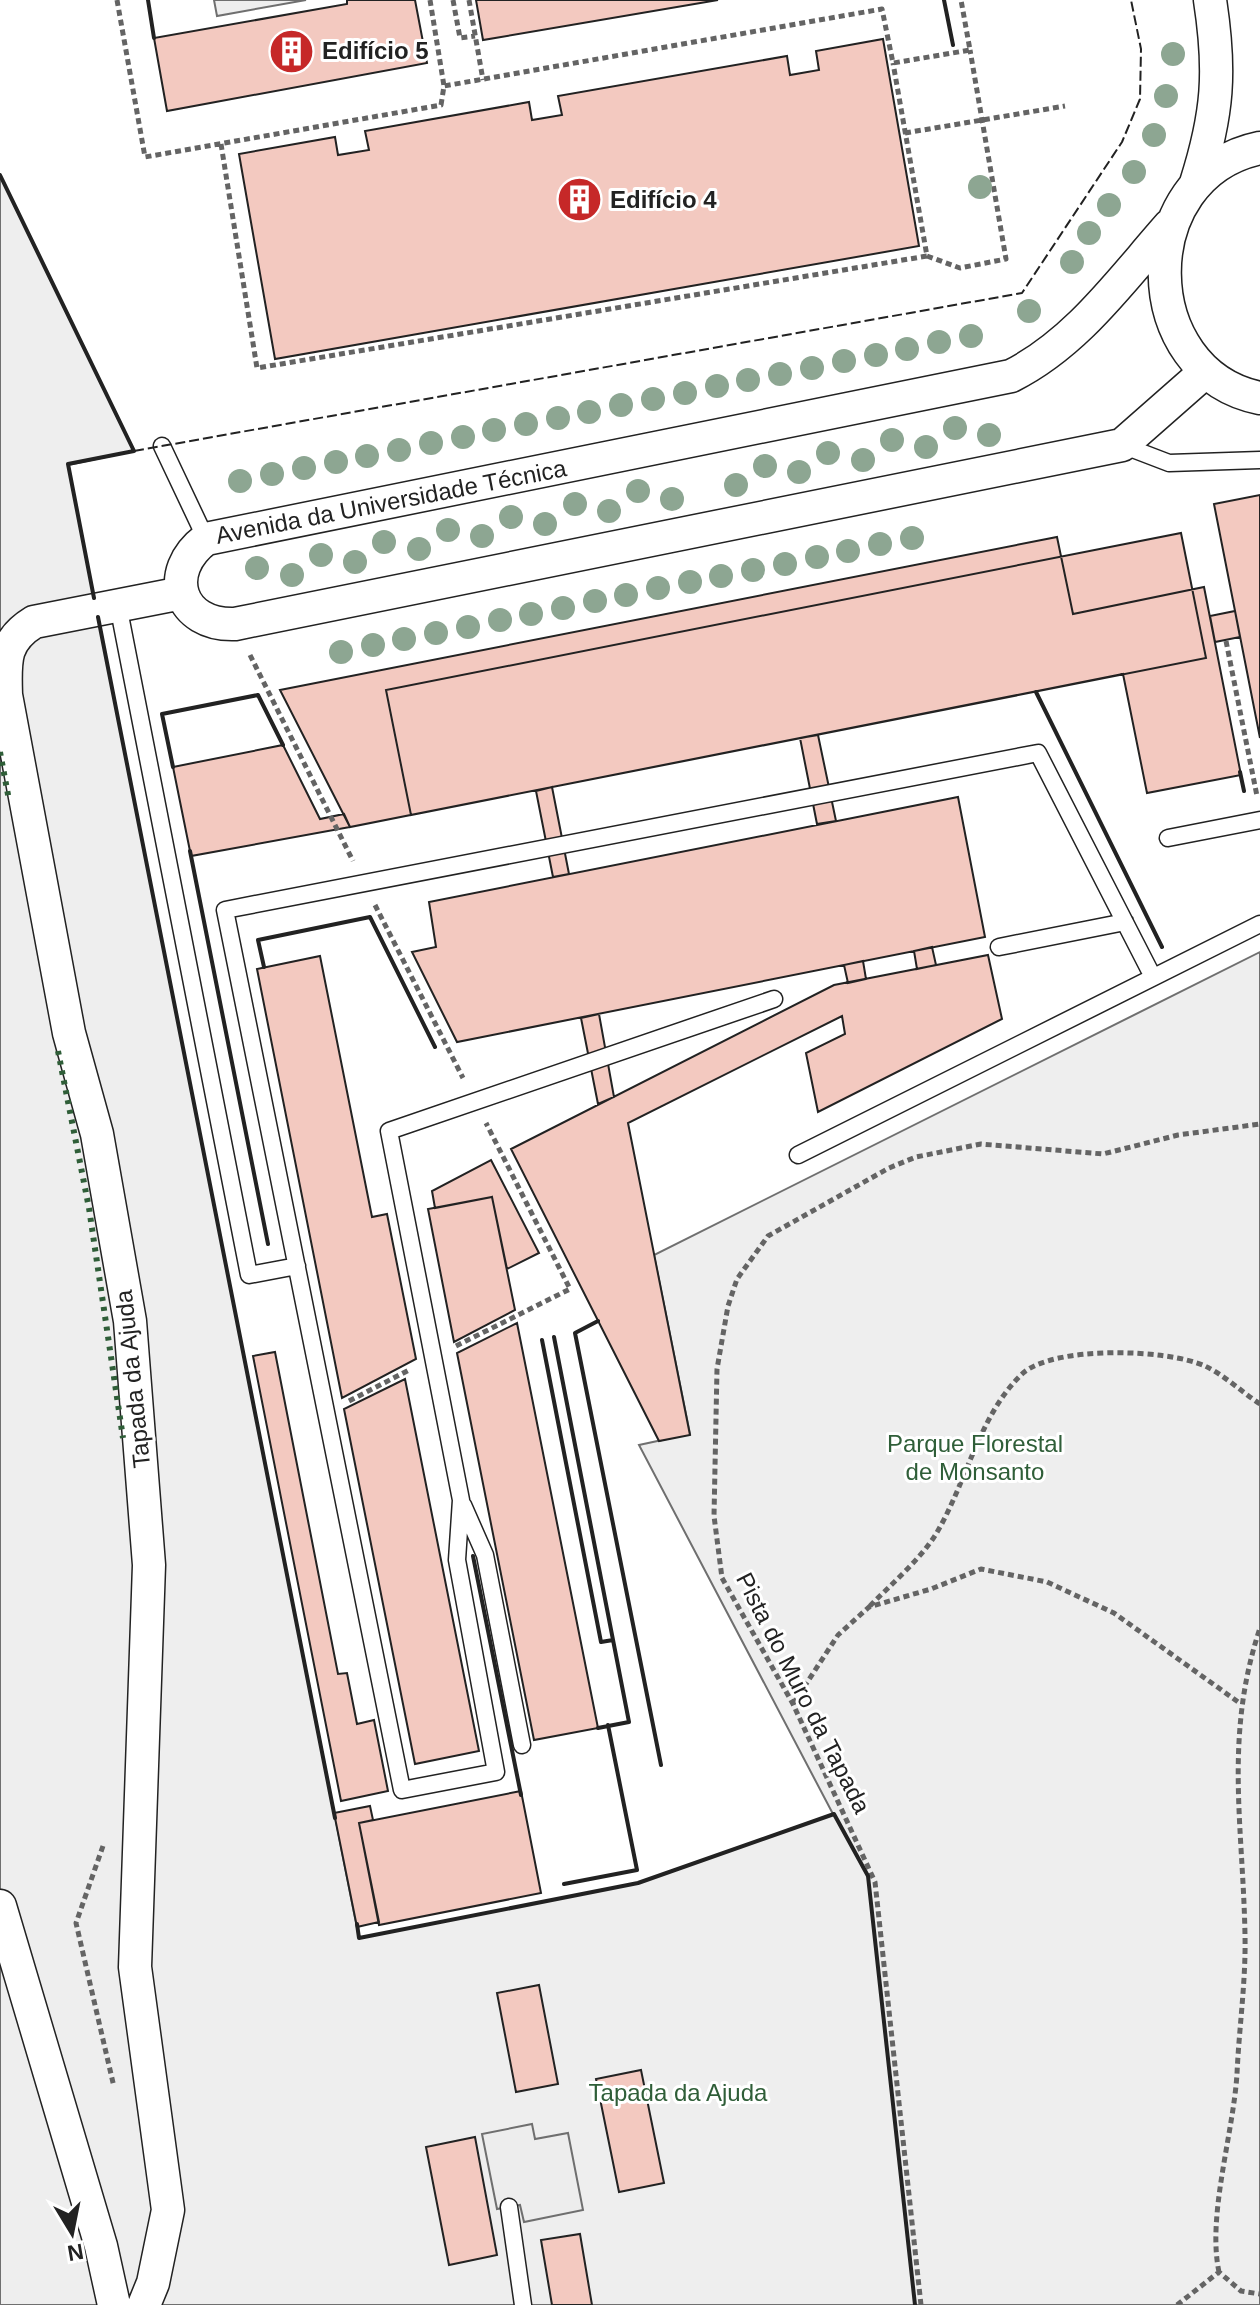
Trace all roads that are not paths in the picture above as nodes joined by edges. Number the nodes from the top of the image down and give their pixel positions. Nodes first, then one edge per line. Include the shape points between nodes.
1 (1210, 0) edge
2 (1260, 148) edge
3 (1196, 183) junction
4 (1170, 225) junction
5 (1205, 372) junction
6 (1260, 398) edge
7 (1122, 445) junction
8 (162, 446) dead end
9 (1260, 460) edge
10 (206, 539) junction
11 (182, 593) junction
12 (118, 605) junction
13 (1260, 820) edge
14 (1168, 838) dead end
15 (1125, 922) junction
16 (1260, 924) edge
17 (999, 947) dead end
18 (1153, 977) junction
19 (774, 999) dead end
20 (798, 1155) dead end
21 (297, 1266) junction
22 (461, 1500) junction
23 (522, 1745) dead end
24 (0, 1906) edge
25 (509, 2207) dead end
26 (114, 2305) edge
27 (144, 2305) edge
28 (523, 2305) edge

1 - 3 street via 1219,80 1212,133
2 - 3 street via 1236,153
3 - 4 street
4 - 5 street via 1163,257 1167,298 1182,338
4 - 10 street, Avenida da Universidade Técnica via 1067,339 1011,376
5 - 6 street via 1241,395
5 - 7 street
7 - 9 lane via 1169,463
7 - 11 street via 235,624 197,614
8 - 10 lane
10 - 11 street, Avenida da Universidade Técnica via 183,563
11 - 12 street, Tapada da Ajuda
12 - 21 lane via 249,1275
12 - 27 street, Tapada da Ajuda via 34,622 18,632 5,657 66,1018 97,1134 130,1321 149,1565 135,1967 168,2210
13 - 14 lane
15 - 17 lane
15 - 18 lane
15 - 21 lane via 1038,753 225,910
16 - 18 lane
18 - 20 lane
19 - 22 lane via 389,1131
21 - 22 lane via 402,1790 496,1772 457,1560
22 - 23 lane via 485,1555
24 - 26 street
25 - 28 lane

